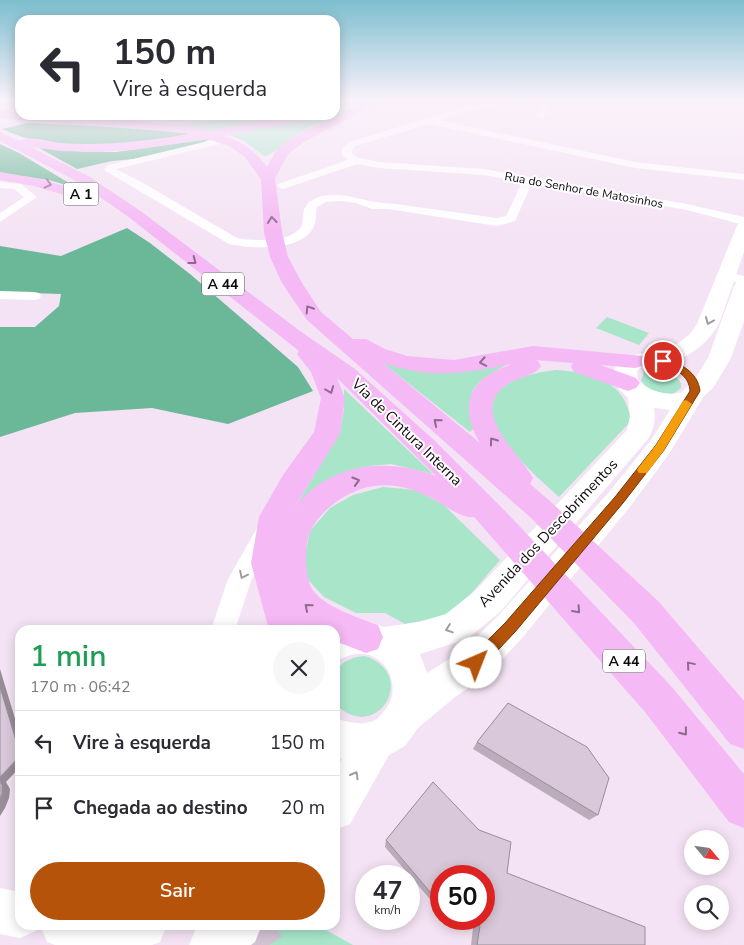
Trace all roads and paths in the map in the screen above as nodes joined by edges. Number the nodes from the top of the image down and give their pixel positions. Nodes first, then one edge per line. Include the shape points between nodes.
1 (23, 145) edge
2 (47, 145) edge
3 (144, 145) edge
4 (205, 145) edge
5 (237, 145) edge
6 (291, 145) edge
7 (351, 145) edge
8 (544, 145) edge
9 (356, 161) junction
10 (0, 176) edge
11 (744, 177) edge
12 (528, 180) junction
13 (275, 182) junction
14 (0, 185) edge
15 (0, 218) edge
16 (744, 221) edge
17 (744, 228) edge
18 (155, 232) junction
19 (738, 281) edge
20 (0, 295) edge
21 (34, 296) dead end
22 (331, 331) junction
23 (292, 336) junction
24 (639, 374) junction
25 (692, 394) junction
26 (609, 490) junction
27 (541, 510) junction
28 (274, 517) junction
29 (498, 522) junction
30 (499, 614) junction
31 (225, 625) edge
32 (285, 625) edge
33 (333, 625) edge
34 (340, 629) edge
35 (362, 642) edge
36 (407, 714) junction
37 (744, 730) edge
38 (340, 739) edge
39 (375, 741) junction
40 (340, 800) edge
41 (744, 807) edge
42 (0, 911) edge
43 (15, 914) edge
44 (104, 930) edge
45 (127, 930) edge
46 (232, 930) edge
47 (213, 945) edge

1 - 18 highway, Via de Cintura Interna / A 44 via 85,180
2 - 3 highway via 100,149
4 - 12 street via 109,170 245,244 282,241 305,232 310,208 318,201 333,198 358,200 372,206 506,221 511,218
5 - 13 highway via 257,161
6 - 13 highway via 282,152
7 - 9 street via 347,149 348,155
8 - 11 street via 636,165
9 - 12 street, Rua do Senhor de Matosinhos via 484,172
9 - 13 street
10 -> 18 highway, A 1 via 77,192 115,208
12 - 16 street, Rua do Senhor de Matosinhos via 687,207
22 -> 13 highway, Via de Cintura Interna via 314,316 279,257 273,232
14 - 15 street via 17,186 31,197
17 - 19 main road, Avenida dos Descobrimentos
18 -> 23 highway, Via de Cintura Interna / A 44
19 -> 24 main road, Avenida dos Descobrimentos via 702,335
19 - 25 main road, Avenida dos Descobrimentos via 715,370
20 - 21 street
24 -> 22 highway via 533,353 454,367 428,366 377,354
27 -> 22 highway, Via de Cintura Interna
23 -> 28 highway via 322,370 333,398 327,434
23 - 29 highway, Via de Cintura Interna / A 44 via 347,374
24 - 25 main road via 653,400 680,402
24 - 25 main road via 674,365 690,377 694,384
24 - 26 main road, Avenida dos Descobrimentos via 642,416 639,433
27 -> 24 highway via 489,438 480,409 483,394 495,379 536,364 564,364
25 - 26 main road, Avenida dos Descobrimentos via 660,448
26 - 30 main road, Avenida dos Descobrimentos
37 -> 27 highway, Via de Cintura Interna via 646,612
28 -> 31 street via 240,579
28 - 32 highway via 267,564
33 -> 29 highway via 302,602 292,581 290,551 298,524 335,488 359,479 388,475 419,480
29 -> 41 highway, Via de Cintura Interna / A 44 via 658,699
30 -> 35 main road, Avenida dos Descobrimentos via 419,638
30 - 36 main road, Avenida dos Descobrimentos via 476,663 442,684
35 -> 34 highway
35 - 36 main road via 400,655 410,672 412,693
36 - 39 main road, Avenida dos Descobrimentos via 394,731
38 - 39 main road via 353,743
40 -> 39 main road
42 - 43 main road
44 - 45 main road
46 - 47 main road

